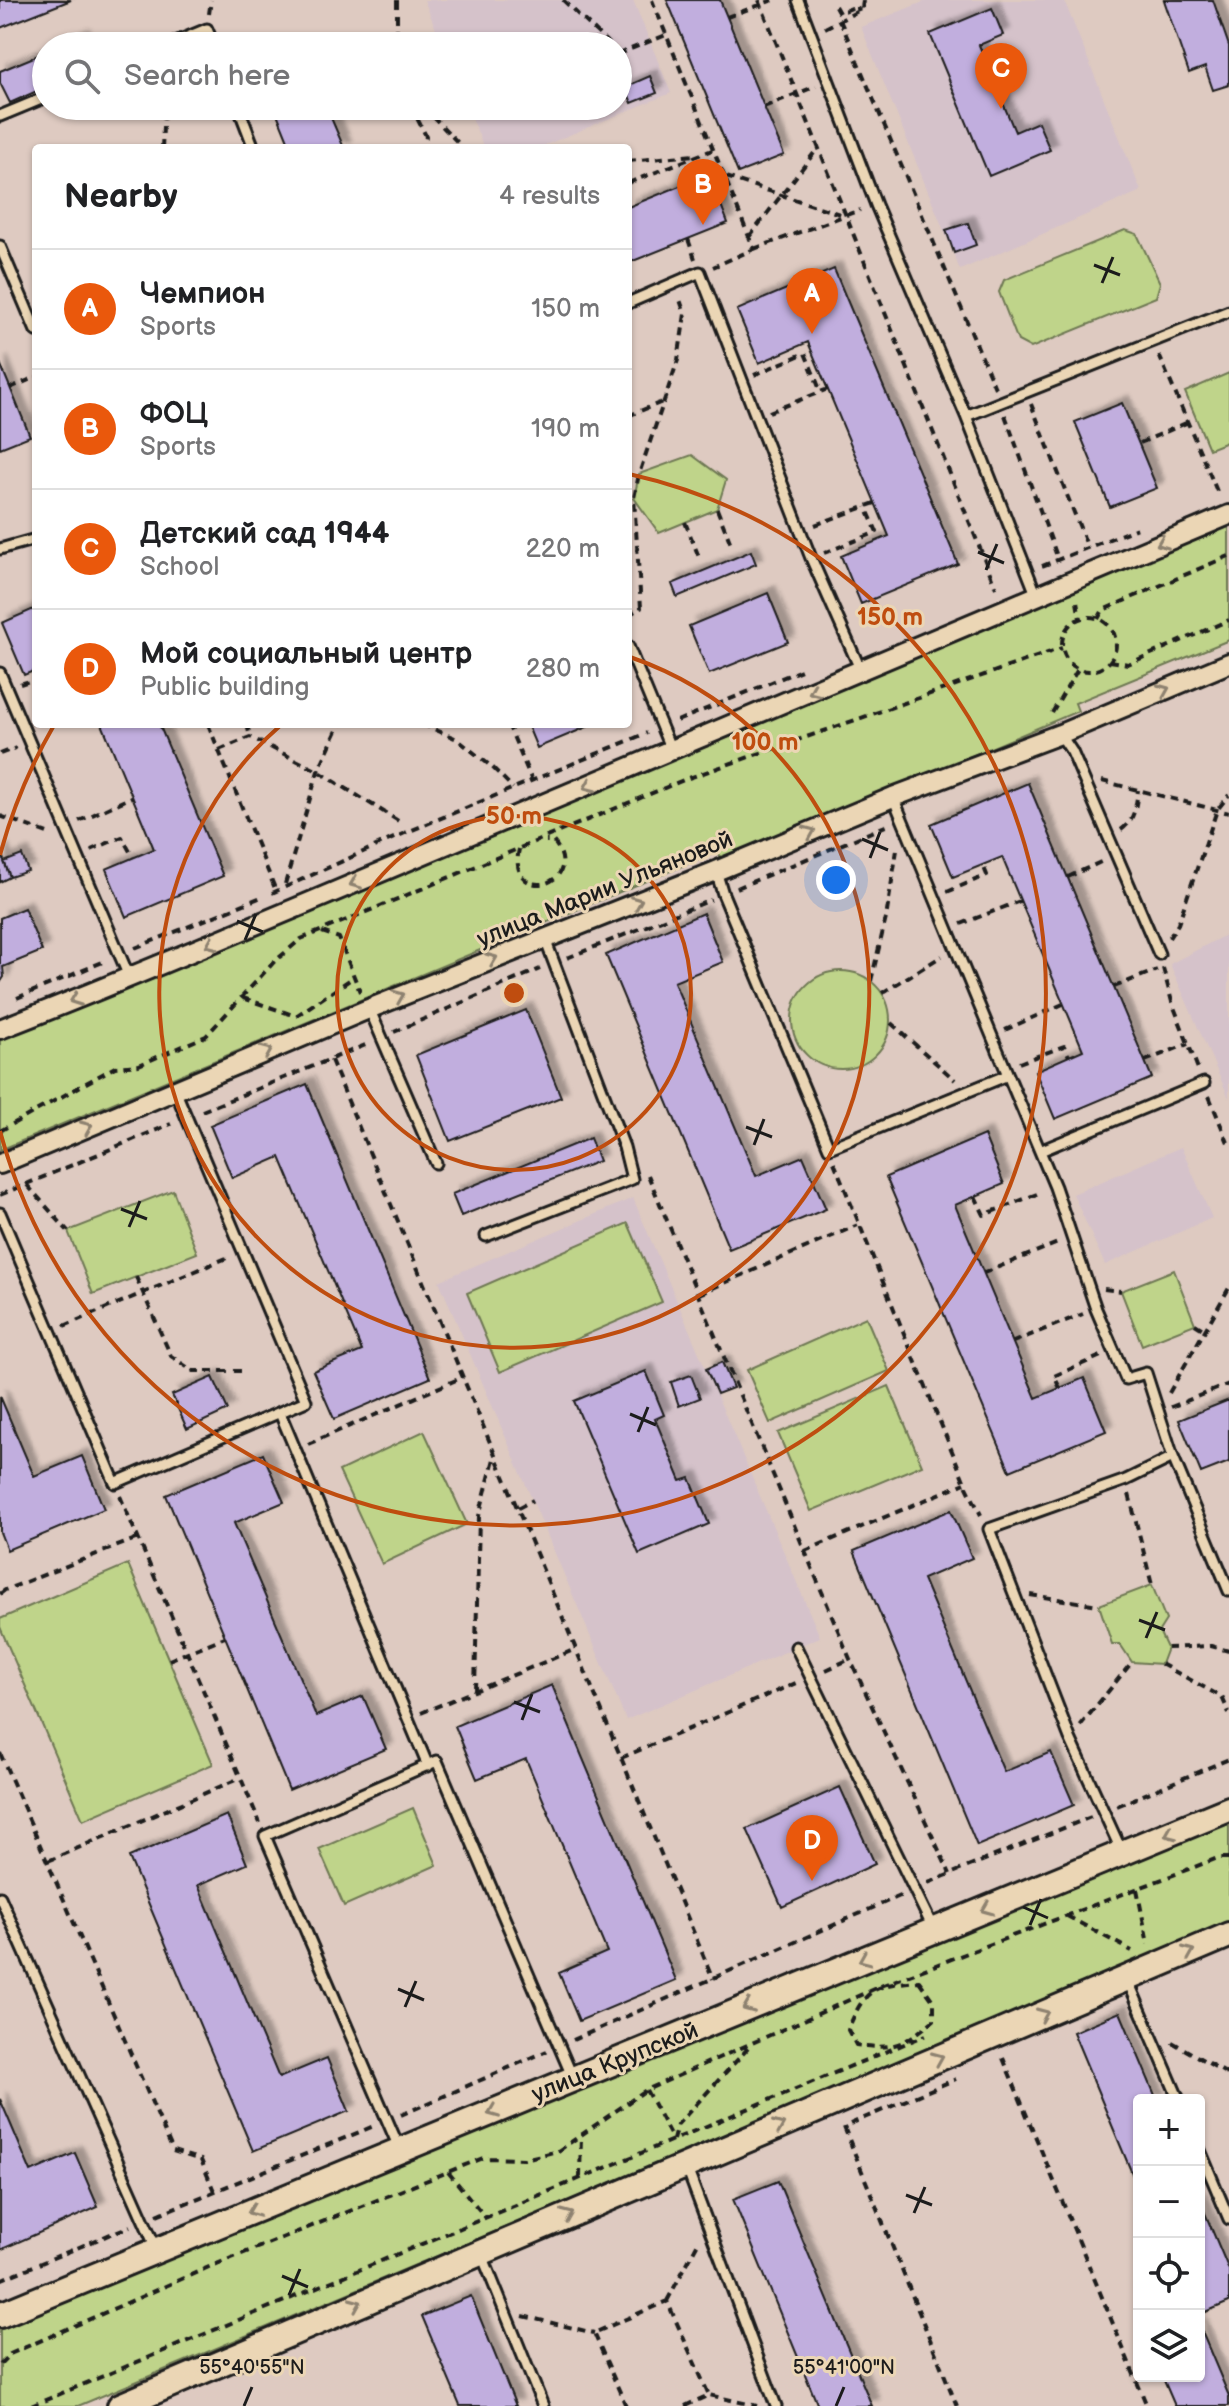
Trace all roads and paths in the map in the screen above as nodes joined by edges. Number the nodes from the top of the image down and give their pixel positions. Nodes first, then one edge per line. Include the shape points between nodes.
1 (397, 0) edge
2 (563, 0) edge
3 (652, 0) edge
4 (773, 0) edge
5 (798, 0) edge
6 (863, 0) edge
7 (760, 2) edge
8 (835, 6) dead end
9 (859, 11) junction
10 (727, 17) dead end
11 (840, 20) junction
12 (397, 32) edge
13 (596, 32) edge
14 (666, 35) junction
15 (812, 35) junction
16 (632, 48) edge
17 (829, 81) junction
18 (797, 94) junction
19 (32, 103) edge
20 (764, 107) dead end
21 (0, 116) edge
22 (163, 120) edge
23 (243, 120) edge
24 (418, 120) edge
25 (436, 120) edge
26 (162, 144) edge
27 (252, 144) edge
28 (425, 144) edge
29 (459, 144) edge
30 (818, 148) junction
31 (712, 150) junction
32 (702, 154) junction
33 (632, 161) edge
34 (724, 177) junction
35 (632, 181) edge
36 (782, 195) junction
37 (876, 205) junction
38 (845, 216) junction
39 (749, 237) junction
40 (0, 246) edge
41 (754, 249) junction
42 (700, 272) junction
43 (674, 284) junction
44 (632, 301) edge
45 (1229, 311) edge
46 (32, 322) edge
47 (1154, 343) junction
48 (32, 379) edge
49 (743, 379) junction
50 (10, 388) dead end
51 (828, 389) dead end
52 (1026, 391) junction
53 (821, 392) junction
54 (1000, 401) junction
55 (662, 402) junction
56 (632, 414) edge
57 (966, 416) junction
58 (756, 418) junction
59 (1186, 423) junction
60 (1140, 443) dead end
61 (1229, 492) edge
62 (634, 498) joint
63 (875, 503) dead end
64 (866, 507) junction
65 (717, 509) dead end
66 (1229, 515) edge
67 (685, 522) dead end
68 (1146, 525) dead end
69 (801, 530) junction
70 (32, 540) edge
71 (731, 544) dead end
72 (1088, 548) junction
73 (0, 549) edge
74 (1229, 556) edge
75 (699, 557) dead end
76 (811, 558) junction
77 (1058, 559) junction
78 (1027, 573) junction
79 (1036, 594) junction
80 (1076, 595) dead end
81 (632, 613) edge
82 (1080, 619) junction
83 (1098, 619) junction
84 (1229, 620) edge
85 (1062, 648) junction
86 (632, 656) edge
87 (1110, 661) junction
88 (1229, 663) edge
89 (808, 667) dead end
90 (1078, 669) junction
91 (861, 671) junction
92 (0, 673) edge
93 (1052, 713) dead end
94 (661, 727) junction
95 (210, 728) edge
96 (248, 728) edge
97 (338, 728) edge
98 (431, 728) edge
99 (510, 728) edge
100 (1060, 734) junction
101 (250, 737) junction
102 (219, 750) junction
103 (671, 752) junction
104 (318, 771) junction
105 (1081, 775) junction
106 (532, 781) junction
107 (513, 788) junction
108 (1138, 790) junction
109 (1229, 795) edge
110 (132, 797) dead end
111 (893, 797) junction
112 (1217, 810) junction
113 (1229, 813) edge
114 (0, 816) edge
115 (901, 820) junction
116 (400, 822) dead end
117 (66, 827) junction
118 (1108, 836) junction
119 (541, 840) junction
120 (71, 841) junction
121 (519, 849) junction
122 (77, 855) junction
123 (1116, 855) junction
124 (133, 857) dead end
125 (983, 865) dead end
126 (716, 871) junction
127 (1068, 877) dead end
128 (285, 886) junction
129 (276, 891) junction
130 (723, 894) junction
131 (934, 898) junction
132 (1020, 901) dead end
133 (947, 929) junction
134 (320, 931) junction
135 (544, 939) junction
136 (955, 948) junction
137 (1159, 954) joint
138 (120, 955) junction
139 (553, 963) junction
140 (354, 977) junction
141 (130, 979) junction
142 (871, 981) dead end
143 (1114, 987) dead end
144 (882, 993) dead end
145 (243, 998) junction
146 (13, 999) dead end
147 (365, 1002) junction
148 (1172, 1002) dead end
149 (1063, 1004) dead end
150 (891, 1023) dead end
151 (0, 1029) edge
152 (992, 1036) junction
153 (381, 1038) junction
154 (1188, 1044) dead end
155 (1069, 1056) dead end
156 (331, 1060) junction
157 (1145, 1061) dead end
158 (1007, 1072) junction
159 (1204, 1083) dead end
160 (175, 1090) junction
161 (968, 1092) junction
162 (186, 1118) junction
163 (0, 1131) edge
164 (624, 1147) junction
165 (829, 1148) junction
166 (1040, 1151) junction
167 (436, 1163) dead end
168 (0, 1164) edge
169 (26, 1184) junction
170 (1055, 1187) junction
171 (0, 1195) edge
172 (975, 1196) dead end
173 (0, 1213) edge
174 (859, 1224) junction
175 (68, 1231) dead end
176 (486, 1236) dead end
177 (1073, 1236) junction
178 (243, 1251) junction
179 (984, 1273) dead end
180 (136, 1277) dead end
181 (1229, 1288) edge
182 (143, 1293) junction
183 (699, 1294) junction
184 (1096, 1309) junction
185 (1195, 1324) dead end
186 (50, 1331) junction
187 (1206, 1331) junction
188 (1013, 1342) dead end
189 (1114, 1350) junction
190 (241, 1371) dead end
191 (463, 1377) junction
192 (1229, 1384) edge
193 (1060, 1388) dead end
194 (1157, 1412) junction
195 (280, 1413) junction
196 (295, 1449) junction
197 (495, 1454) junction
198 (1173, 1457) junction
199 (1126, 1480) junction
200 (115, 1483) junction
201 (965, 1483) junction
202 (533, 1500) dead end
203 (518, 1508) junction
204 (989, 1529) junction
205 (138, 1538) junction
206 (805, 1551) junction
207 (1152, 1585) dead end
208 (1229, 1591) edge
209 (1012, 1593) junction
210 (0, 1594) edge
211 (1099, 1605) dead end
212 (225, 1637) dead end
213 (796, 1647) dead end
214 (1167, 1648) dead end
215 (576, 1649) junction
216 (1229, 1651) edge
217 (187, 1654) junction
218 (850, 1659) junction
219 (169, 1660) dead end
220 (1132, 1662) dead end
221 (1161, 1664) dead end
222 (811, 1676) junction
223 (475, 1690) junction
224 (1229, 1713) edge
225 (408, 1719) junction
226 (1070, 1738) junction
227 (0, 1753) edge
228 (621, 1758) junction
229 (1229, 1759) edge
230 (428, 1766) junction
231 (240, 1778) junction
232 (1229, 1809) edge
233 (1104, 1812) junction
234 (265, 1836) junction
235 (1123, 1853) junction
236 (1229, 1858) edge
237 (48, 1861) junction
238 (950, 1874) junction
239 (915, 1889) junction
240 (1137, 1889) junction
241 (0, 1897) edge
242 (1067, 1915) junction
243 (935, 1931) junction
244 (1229, 1935) edge
245 (1162, 1939) dead end
246 (1148, 1944) junction
247 (1132, 1951) junction
248 (1123, 1968) junction
249 (713, 1979) junction
250 (883, 1985) junction
251 (1148, 2028) junction
252 (932, 2033) dead end
253 (754, 2042) junction
254 (905, 2043) junction
255 (559, 2046) junction
256 (1003, 2058) dead end
257 (1229, 2075) edge
258 (574, 2079) junction
259 (646, 2090) junction
260 (1176, 2094) edge
261 (388, 2120) junction
262 (844, 2127) dead end
263 (581, 2135) junction
264 (673, 2140) junction
265 (400, 2150) junction
266 (1205, 2162) edge
267 (686, 2165) junction
268 (448, 2172) junction
269 (580, 2178) junction
270 (214, 2191) junction
271 (486, 2218) junction
272 (1229, 2219) edge
273 (144, 2221) junction
274 (708, 2224) junction
275 (157, 2250) junction
276 (481, 2252) junction
277 (0, 2280) edge
278 (667, 2301) junction
279 (505, 2311) junction
280 (0, 2315) edge
281 (594, 2333) junction
282 (0, 2364) edge
283 (709, 2395) junction
284 (128, 2404) edge
285 (31, 2406) edge
286 (543, 2406) edge
287 (626, 2406) edge
288 (685, 2406) edge
289 (757, 2406) edge
290 (776, 2406) edge
291 (957, 2406) edge
292 (1147, 2406) edge

1 - 12 path
2 - 13 path
3 - 14 path
4 - 7 path
5 - 15 lane
6 - 9 path
7 - 10 path
7 - 18 path
8 - 9 path via 839,13 857,6
9 - 11 path
11 - 15 path
11 - 54 path
14 - 16 path
14 - 31 path
15 - 17 lane
17 - 18 path
17 - 37 lane
18 - 20 path
18 - 30 path
19 - 21 lane
22 - 26 path
23 - 27 lane
24 - 28 path
25 - 29 path
30 - 36 path
30 - 38 path
31 - 32 path
31 - 34 path
32 - 33 path
32 - 35 path
34 - 36 path
34 - 39 path
36 - 38 path
36 - 39 path
37 - 38 path
37 - 57 lane
38 - 41 path
38 - 78 path via 996,588
39 - 41 path
40 - 46 lane
41 - 42 path
42 - 43 lane
42 - 49 lane
43 - 44 lane
43 - 55 path via 685,314 678,360
45 - 47 lane
47 - 52 lane
47 - 59 path
48 - 50 path
49 - 53 path via 805,353
49 - 58 lane
51 - 53 path
52 - 54 lane
52 - 72 path
53 - 58 path
54 - 57 lane
54 - 77 path
55 - 56 path
55 - 62 path
57 - 78 lane
58 - 69 lane
59 - 60 path
59 - 61 path via 1219,496
62 - 81 path via 641,608
63 - 64 path
64 - 69 path
64 - 76 path via 877,532
65 - 71 path
66 -> 79 street
67 - 75 path
68 - 72 path
69 - 76 lane
70 - 73 lane
72 - 77 path
74 - 83 path via 1103,610
76 - 91 lane
77 - 78 path
78 - 79 lane
79 - 91 street
80 - 82 path
82 - 83 path
82 - 85 path via 1067,630
83 - 87 path via 1115,637
84 - 87 path via 1128,664
85 - 90 path
85 - 119 path via 686,779
86 - 94 lane
87 - 90 path via 1096,670
100 -> 88 street, улица Марии Ульяновой
89 - 94 path
90 - 93 path
91 -> 103 street
92 - 117 lane
94 - 103 lane
94 - 106 path
95 - 102 path
96 - 101 path
97 - 104 path
98 - 107 path via 457,739
99 - 106 path
100 - 105 lane
100 - 111 street, улица Марии Ульяновой
101 - 102 path
101 - 104 path
102 - 129 path
103 -> 141 street
104 - 116 path
104 - 128 path
105 - 108 path
105 - 118 lane
106 - 107 path
107 - 128 path
108 - 112 path
108 - 118 path via 1136,811 1126,827
109 - 112 path
110 - 117 path
111 - 115 lane
126 -> 111 street, улица Марии Ульяновой
112 - 113 path
112 - 137 path via 1178,924
114 - 120 path
115 - 130 path
115 - 131 lane
115 - 142 path
117 - 120 lane
118 - 123 lane
119 - 121 path
119 - 121 path via 553,841 562,852 557,878 545,885 520,876
120 - 122 lane
121 - 134 path
122 - 124 path via 122,837
122 - 138 lane
123 - 127 path
123 - 137 lane
125 - 131 path via 987,875
126 - 130 lane
135 -> 126 street, улица Марии Ульяновой
128 - 129 path
129 - 138 path
130 - 139 path
130 - 165 lane
131 - 133 lane
132 - 133 path
133 - 136 lane
134 - 140 path via 339,938
134 - 145 path via 274,962
135 - 139 lane
147 -> 135 street, улица Марии Ульяновой
136 - 144 path
136 - 152 lane
138 - 141 lane
138 - 146 path
139 - 153 path
139 - 164 lane
140 - 145 path via 296,1016
140 - 147 path
141 -> 151 street
143 - 148 path via 1163,967
145 - 163 path via 206,1036 139,1065 115,1067
147 - 153 lane
160 -> 147 street, улица Марии Ульяновой
149 - 152 path
150 - 161 path
152 - 158 lane
153 - 156 path
153 - 167 lane
154 - 157 path
155 - 158 path via 1064,1046
156 - 162 path
156 - 191 path
158 - 161 lane
158 - 166 lane
159 - 166 lane
160 - 162 lane
168 -> 160 street, улица Марии Ульяновой
161 - 165 lane
162 - 169 path
162 - 178 lane
164 - 176 lane via 632,1179
164 - 183 path via 651,1179
165 - 174 path
166 - 170 lane
169 - 171 path
169 - 175 path
170 - 172 path via 984,1215
170 - 177 lane
173 - 186 lane
174 - 183 path
174 - 201 path
177 - 179 path
177 - 184 lane
178 - 182 path
178 - 195 lane via 306,1401
180 - 182 path
181 - 187 path
182 - 186 path
182 - 190 path via 171,1356 193,1371
183 - 206 path
184 - 188 path
184 - 189 lane
185 - 187 path
186 - 200 lane
187 - 194 path
189 - 193 path via 1054,1376
189 - 194 lane via 1126,1379 1146,1373
191 - 196 path
191 - 197 path
192 - 194 path
194 - 198 lane
195 - 196 lane
195 - 200 lane
196 - 225 lane
197 - 203 path
197 - 223 path via 479,1516
198 - 199 lane
198 - 208 lane
199 - 204 lane
199 - 207 path
200 - 205 path
201 - 204 path
201 - 206 path
202 - 203 path
203 - 215 path
204 - 209 lane
205 - 210 path
205 - 217 path
206 - 218 path
209 - 211 path
209 - 226 lane
212 - 217 path
213 - 222 lane
214 - 216 path via 1211,1646
215 - 223 path
215 - 228 path
217 - 219 path
217 - 231 path
218 - 222 path
218 - 238 path
220 - 226 path
221 - 224 path via 1222,1697
222 - 228 path
222 - 239 lane
223 - 225 path
225 - 230 lane
226 - 233 lane
227 - 237 path
228 - 249 path
229 - 233 path
230 - 234 lane
230 - 255 lane via 437,1761
231 - 234 path
231 - 237 path
232 -> 235 street, улица Крупской
233 - 235 lane
233 - 238 path
234 - 261 lane
235 -> 243 street, улица Крупской
236 - 240 path
237 - 270 path via 173,2151 201,2160
238 - 239 path
239 - 243 lane
239 - 249 path
240 - 242 path
240 - 246 path
241 - 273 lane
242 - 247 path
242 - 250 path
243 -> 258 street, улица Крупской
248 -> 244 street
245 - 246 path
246 - 247 path
247 - 248 path
248 - 251 lane
267 -> 248 street
249 - 255 path
250 - 253 path
250 - 254 path via 919,1981 934,2002 934,2020
250 - 254 path via 858,2004 848,2030 856,2045
251 - 257 path
251 - 260 lane
252 - 254 path
253 - 259 path
253 - 264 path via 677,2125
254 - 264 path
255 - 258 lane
255 - 261 path
256 - 292 path
258 -> 265 street, улица Крупской
259 - 263 path
259 - 264 path
261 - 265 lane
261 - 270 path
262 - 291 path
263 - 268 path via 558,2151 524,2159 483,2158
263 - 269 path
264 - 269 path
265 -> 275 street, улица Крупской
266 - 272 lane
267 - 274 lane
276 -> 267 street
268 - 271 path
268 - 282 path via 209,2267 10,2354
269 - 271 path
270 - 273 path
271 - 285 path
273 - 275 lane
273 - 277 path
274 - 278 path
274 - 290 lane
275 - 280 street, улица Крупской
276 - 279 lane
284 -> 276 street
278 - 281 path
278 - 283 path
279 - 281 path
279 - 286 lane
281 - 287 path
283 - 288 path
283 - 289 path

